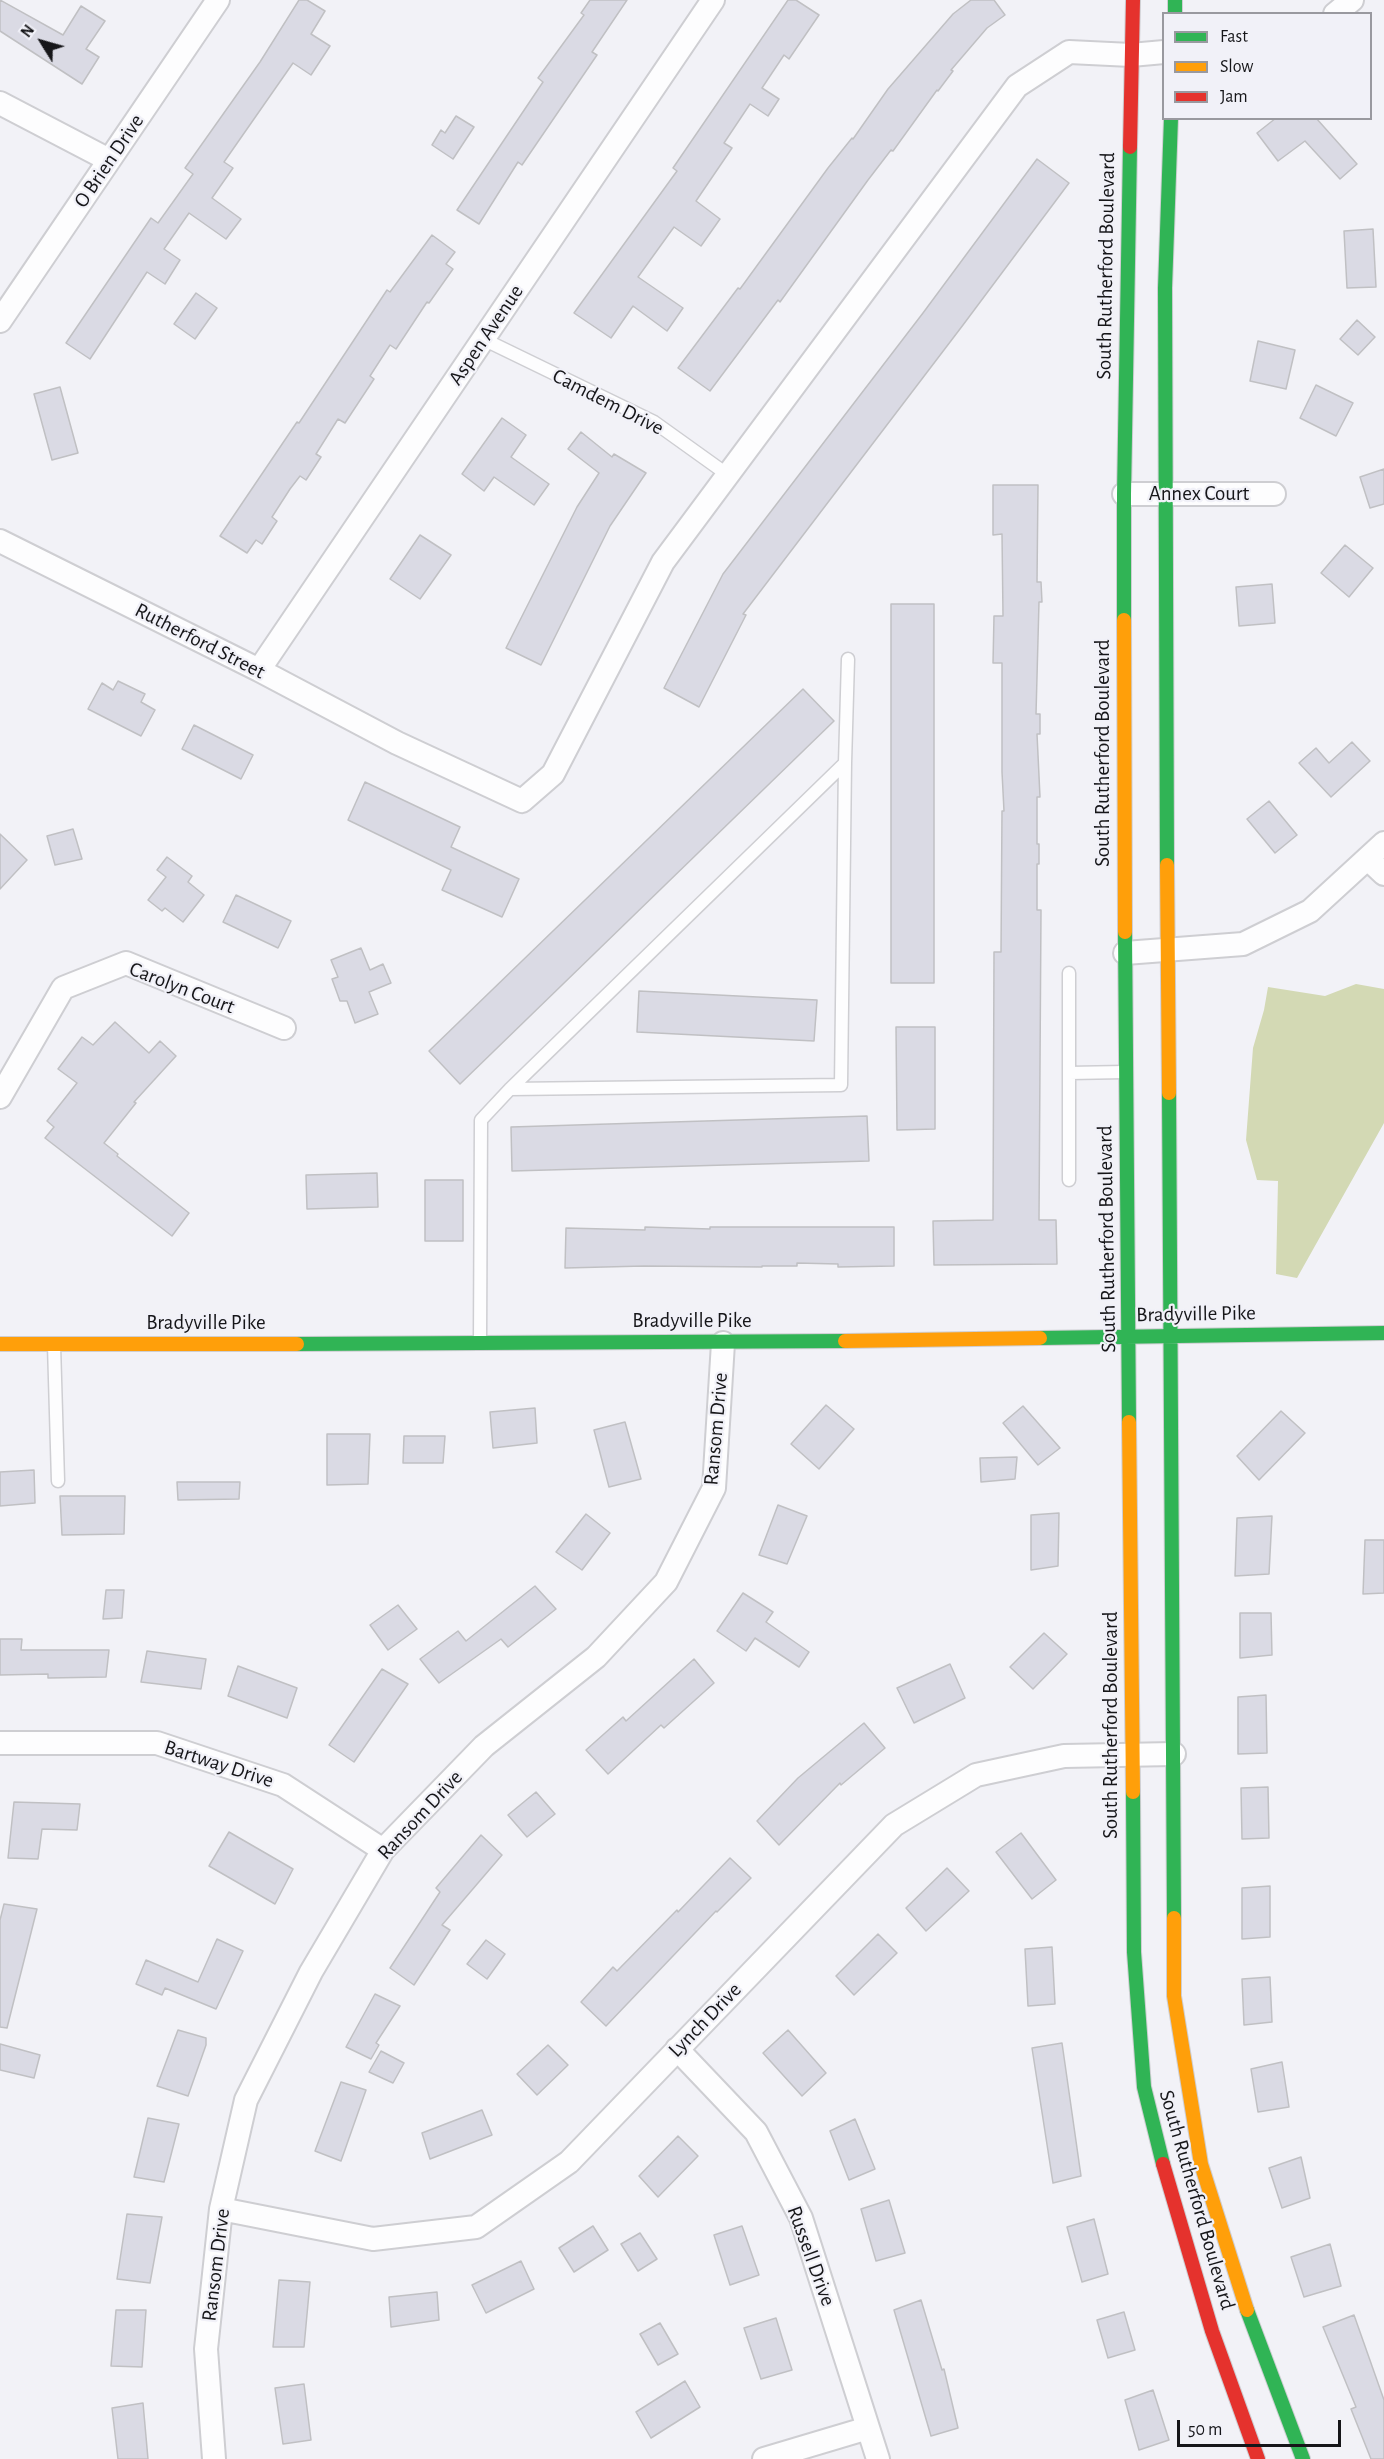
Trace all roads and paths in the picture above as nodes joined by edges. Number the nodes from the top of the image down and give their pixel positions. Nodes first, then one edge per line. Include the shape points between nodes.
1 (218, 0) edge
2 (713, 0) edge
3 (1133, 0) edge
4 (1352, 0) edge
5 (1337, 12) edge
6 (1162, 52) edge
7 (1131, 55) junction
8 (0, 103) edge
9 (1171, 120) edge
10 (109, 160) junction
11 (0, 321) edge
12 (483, 339) junction
13 (728, 474) junction
14 (1165, 493) junction
15 (1124, 494) junction
16 (1274, 494) dead end
17 (0, 541) edge
18 (848, 659) dead end
19 (259, 670) junction
20 (845, 763) junction
21 (1384, 843) edge
22 (1376, 867) edge
23 (1167, 951) junction
24 (1125, 953) junction
25 (1069, 973) dead end
26 (284, 1028) dead end
27 (1069, 1072) junction
28 (1126, 1072) junction
29 (510, 1089) junction
30 (0, 1097) edge
31 (1069, 1180) dead end
32 (1384, 1333) edge
33 (1130, 1335) junction
34 (1170, 1335) junction
35 (480, 1343) junction
36 (723, 1343) junction
37 (0, 1344) edge
38 (54, 1344) junction
39 (58, 1480) dead end
40 (0, 1743) edge
41 (1131, 1754) junction
42 (1174, 1754) junction
43 (383, 1850) junction
44 (677, 2049) junction
45 (221, 2209) junction
46 (868, 2428) junction
47 (214, 2459) edge
48 (764, 2459) edge
49 (878, 2459) edge
50 (1258, 2459) edge
51 (1303, 2459) edge

1 - 10 street, O Brien Drive
2 - 12 street, Aspen Avenue
3 - 7 main road, South Rutherford Boulevard
4 - 5 street
6 - 7 street
7 - 13 street via 1069,52 1017,86
7 - 15 main road, South Rutherford Boulevard
8 - 10 street
9 - 14 main road, South Rutherford Boulevard
10 - 11 street, O Brien Drive
12 - 13 lane, Camdem Drive via 654,422
12 - 19 street, Aspen Avenue
13 - 19 street, Rutherford Street via 663,562 553,774 522,801 398,743
14 - 15 street, Annex Court
14 - 16 street, Annex Court
14 - 23 main road, South Rutherford Boulevard
15 - 24 main road, South Rutherford Boulevard
17 - 19 street, Rutherford Street
18 - 20 lane
20 - 29 lane
20 - 29 lane via 842,1085
21 - 22 street
22 - 23 street via 1311,911 1243,944
23 - 24 street
23 - 34 main road, South Rutherford Boulevard
24 - 28 main road, South Rutherford Boulevard
25 - 27 lane
26 - 30 street, Carolyn Court via 126,963 63,988
27 - 28 lane
27 - 31 lane
28 - 33 main road, South Rutherford Boulevard
29 - 35 lane via 481,1120
32 - 34 main road, Bradyville Pike
33 - 34 main road, Bradyville Pike
33 - 36 main road, Bradyville Pike
33 - 41 main road, South Rutherford Boulevard
34 - 42 main road, South Rutherford Boulevard
35 - 36 main road, Bradyville Pike
35 - 38 main road, Bradyville Pike
36 - 43 street, Ransom Drive via 714,1488 666,1582 596,1658 484,1746
37 - 38 main road, Bradyville Pike
38 - 39 lane
40 - 43 street, Bartway Drive via 158,1743 283,1785
41 - 42 street, Lynch Drive
41 - 44 street, Lynch Drive via 1064,1756 976,1774 894,1825
41 - 50 main road, South Rutherford Boulevard via 1134,1952 1144,2087 1171,2197 1208,2320
42 - 51 main road, South Rutherford Boulevard via 1174,1996 1200,2164 1241,2293
43 - 45 street, Ransom Drive via 311,1972 246,2100
44 - 45 street, Lynch Drive via 569,2162 476,2227 373,2239
44 - 46 street, Russell Drive via 756,2132 801,2218
45 - 47 street, Ransom Drive via 206,2349
46 - 48 street
46 - 49 street, Russell Drive

